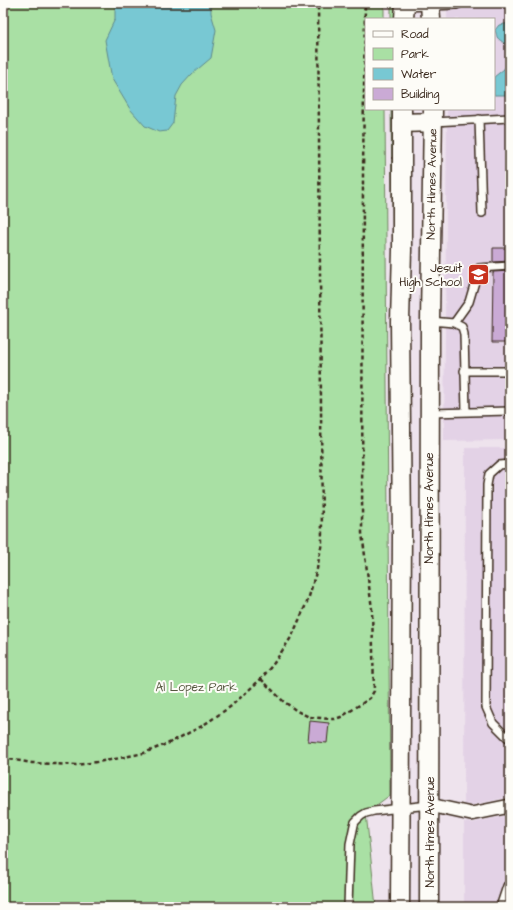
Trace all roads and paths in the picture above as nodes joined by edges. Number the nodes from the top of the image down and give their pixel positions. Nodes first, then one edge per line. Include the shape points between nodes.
1 (318, 3) edge
2 (365, 3) edge
3 (461, 3) edge
4 (431, 9) edge
5 (405, 10) edge
6 (433, 115) edge
7 (402, 116) edge
8 (510, 118) edge
9 (480, 119) junction
10 (482, 213) dead end
11 (510, 266) edge
12 (400, 321) junction
13 (430, 321) junction
14 (454, 323) junction
15 (464, 371) junction
16 (510, 371) edge
17 (510, 411) edge
18 (466, 412) junction
19 (430, 413) junction
20 (510, 464) edge
21 (429, 533) junction
22 (402, 535) junction
23 (261, 679) junction
24 (510, 739) edge
25 (3, 758) edge
26 (430, 805) junction
27 (510, 806) edge
28 (401, 808) junction
29 (510, 884) edge
30 (348, 907) edge
31 (400, 907) edge
32 (429, 907) edge
33 (500, 907) edge

1 - 23 path via 322,542 308,600 292,636
2 - 23 path via 362,533 372,609 374,691 370,698 341,717 309,717 283,701
3 - 4 lane
4 - 5 lane
6 - 7 street
6 - 9 lane
6 - 13 street, North Himes Avenue
7 - 12 street
8 - 9 lane
9 - 10 lane
11 - 14 lane via 479,268 469,302
12 - 13 street
12 - 22 street
13 - 14 lane
13 - 19 street, North Himes Avenue
14 - 15 lane via 462,327 464,334
15 - 16 lane
15 - 18 lane
17 - 18 lane
18 - 19 lane
19 - 21 street, North Himes Avenue
20 - 24 lane via 499,465 489,474 487,485 486,707 493,723
21 - 22 street
21 - 26 street, North Himes Avenue
22 - 28 street
23 - 25 path via 230,707 202,726 144,753 76,765 32,763
26 - 27 street via 471,814
26 - 28 lane
26 - 32 street, North Himes Avenue
28 - 30 lane via 366,813 355,822 350,844
28 - 31 street
29 - 33 lane

